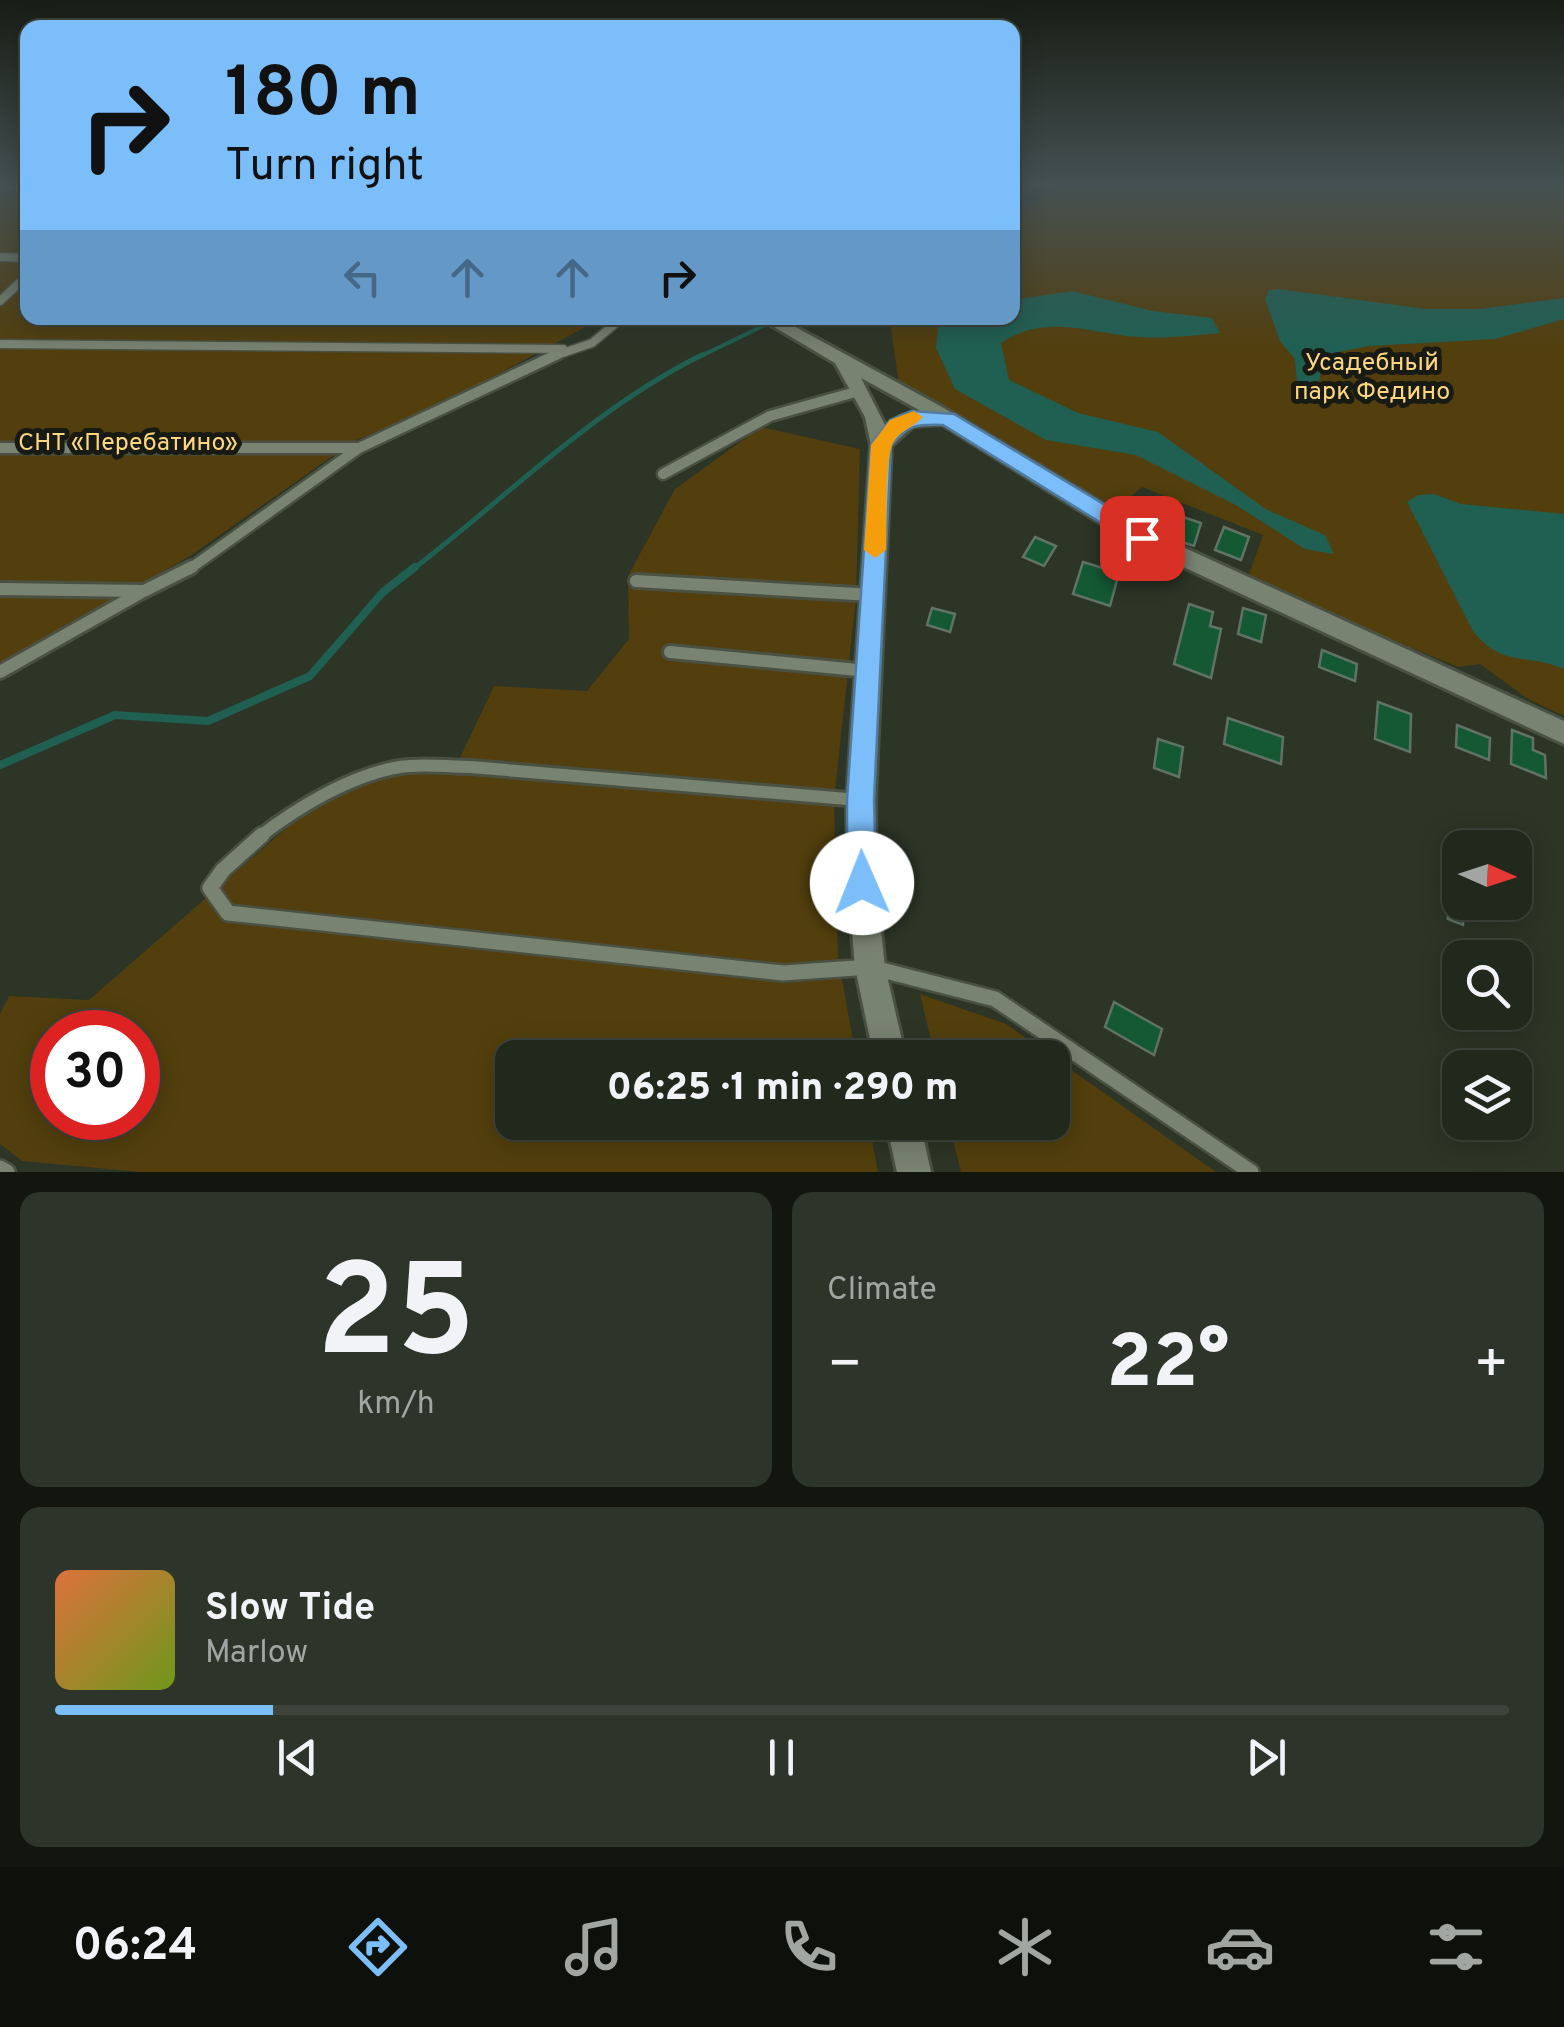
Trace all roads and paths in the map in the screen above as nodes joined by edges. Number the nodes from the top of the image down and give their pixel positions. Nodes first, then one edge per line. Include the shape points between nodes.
1 (20, 282) edge
2 (0, 301) edge
3 (614, 325) edge
4 (780, 325) edge
5 (0, 344) edge
6 (573, 349) junction
7 (843, 361) junction
8 (860, 391) junction
9 (948, 419) junction
10 (881, 445) junction
11 (0, 448) edge
12 (358, 448) junction
13 (663, 474) dead end
14 (636, 581) dead end
15 (0, 589) edge
16 (144, 590) junction
17 (872, 595) junction
18 (670, 652) dead end
19 (868, 671) junction
20 (0, 672) edge
21 (1564, 733) edge
22 (861, 800) junction
23 (870, 967) junction
24 (886, 1040) edge
25 (907, 1140) edge
26 (0, 1168) edge
27 (7, 1172) edge
28 (914, 1172) edge
29 (1252, 1172) edge

1 - 2 lane
3 - 6 lane
4 - 7 street
5 - 6 lane
6 - 12 lane
7 - 8 street
7 - 9 street
8 - 10 street
8 - 13 lane via 770,416
9 - 10 street via 911,417
9 - 21 street via 1142,538
10 - 17 street
11 - 12 lane
12 - 16 lane via 189,569
14 - 17 lane
15 - 16 lane
16 - 20 lane
17 - 19 street
18 - 19 lane
19 - 22 street
22 - 23 street
22 - 23 lane via 471,767 401,768 276,824 221,868 210,888 228,913 782,972
23 - 24 street
23 - 29 lane via 1016,1009
25 - 28 street
26 - 27 lane

